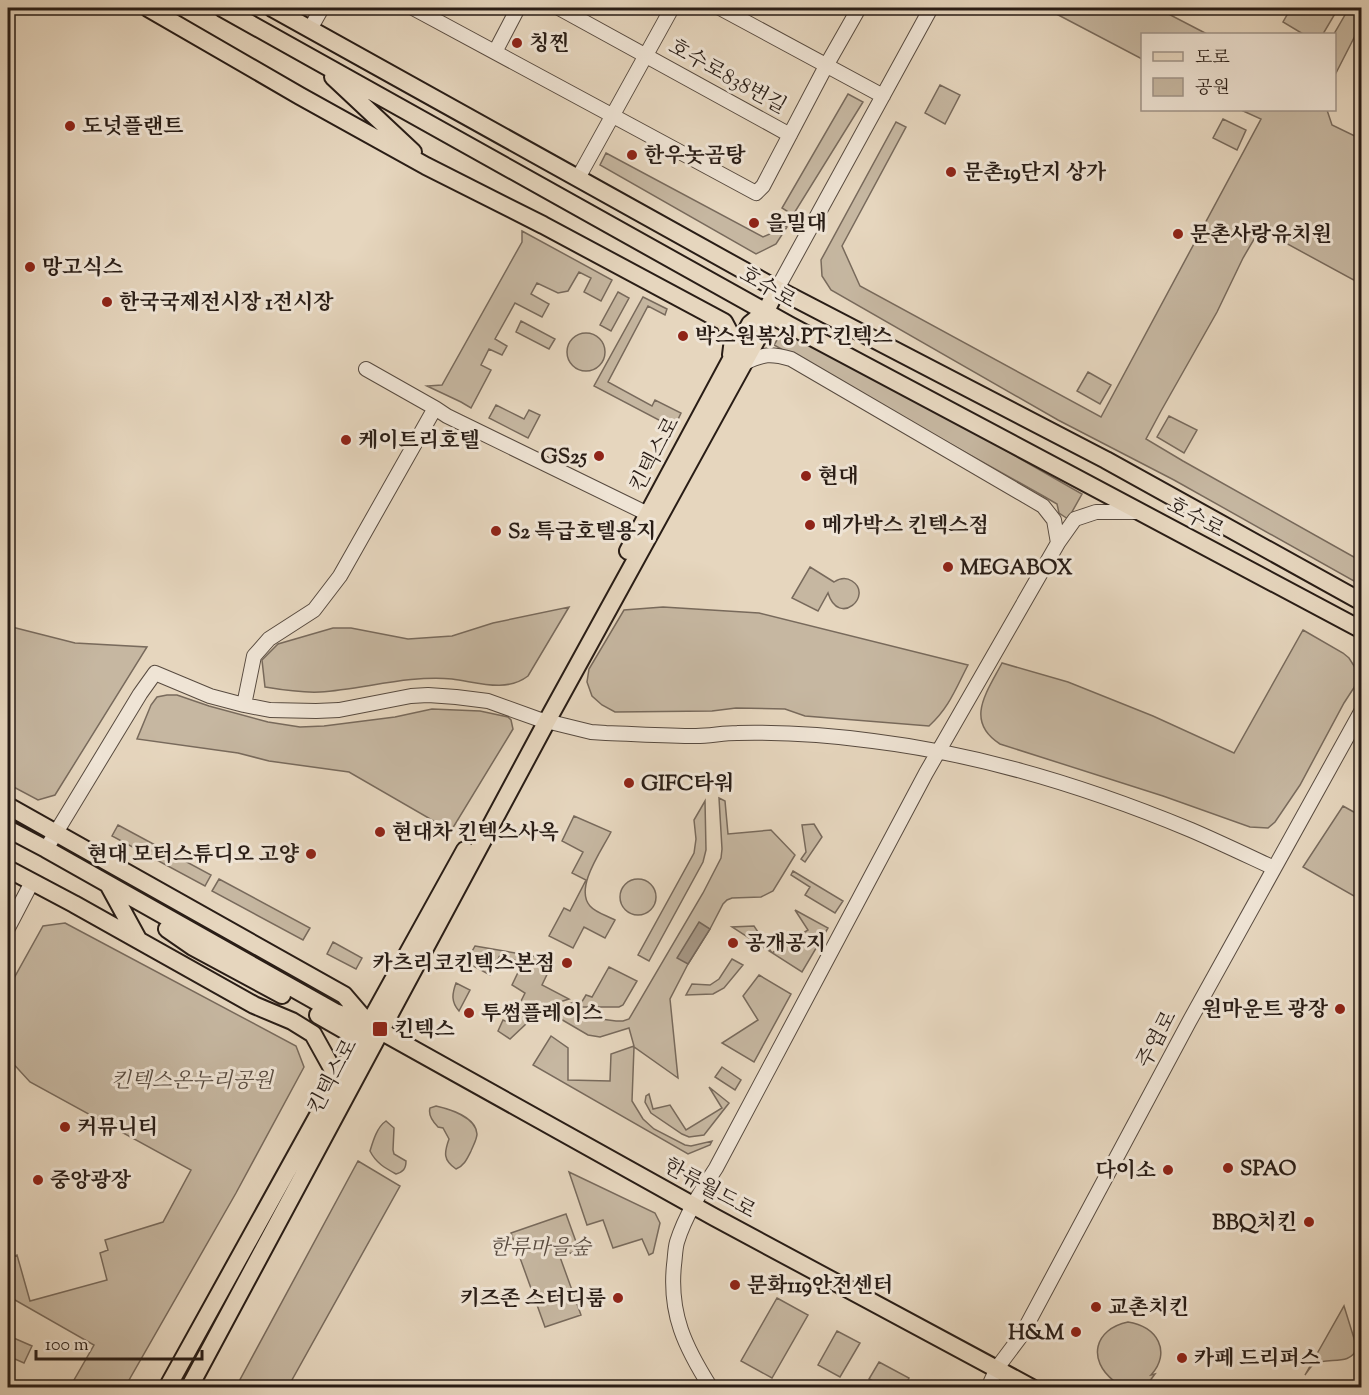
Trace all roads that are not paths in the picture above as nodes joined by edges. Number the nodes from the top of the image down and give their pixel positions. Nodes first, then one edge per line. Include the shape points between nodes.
1 (148, 8) edge
2 (222, 8) edge
3 (272, 8) edge
4 (322, 8) edge
5 (413, 8) edge
6 (518, 8) edge
7 (559, 8) edge
8 (672, 8) edge
9 (720, 8) edge
10 (859, 8) edge
11 (931, 8) edge
12 (310, 29) junction
13 (492, 51) junction
14 (646, 55) junction
15 (313, 58) junction
16 (826, 66) junction
17 (882, 96) junction
18 (612, 116) junction
19 (790, 135) junction
20 (426, 166) junction
21 (578, 178) junction
22 (777, 289) junction
23 (766, 311) junction
24 (737, 361) junction
25 (366, 369) dead end
26 (435, 408) junction
27 (1140, 512) junction
28 (648, 514) junction
29 (1058, 543) junction
30 (1362, 602) edge
31 (1362, 630) edge
32 (244, 705) junction
33 (1362, 710) edge
34 (543, 720) junction
35 (938, 752) junction
36 (8, 806) edge
37 (8, 829) edge
38 (56, 832) junction
39 (46, 849) junction
40 (1274, 868) junction
41 (8, 869) edge
42 (32, 882) junction
43 (109, 885) junction
44 (8, 928) edge
45 (138, 939) junction
46 (375, 1028) junction
47 (360, 1039) junction
48 (338, 1079) junction
49 (693, 1205) junction
50 (998, 1368) junction
51 (167, 1388) edge
52 (189, 1388) edge
53 (711, 1388) edge
54 (988, 1388) edge
55 (1032, 1388) edge

1 - 20 main road
2 - 15 main road, 호수로
3 - 12 main road, 호수로
4 - 12 street
5 - 13 street
6 - 13 street
7 - 14 street, 호수로838번길
8 - 14 street, 호수로838번길
9 - 16 street
10 - 16 street
11 - 17 street, 킨텍스로
12 - 21 main road, 호수로
13 - 18 street
14 - 18 street, 호수로838번길
14 - 19 street, 호수로838번길
15 - 20 main road
15 - 23 main road, 호수로
16 - 17 street
16 - 19 street
17 - 22 street, 킨텍스로
18 - 19 street via 756,193
18 - 21 street, 호수로838번길
20 - 24 main road via 724,322 734,339
21 - 22 main road, 호수로
22 - 23 main road, 킨텍스로
22 - 30 main road, 호수로 via 1106,460
23 - 24 main road, 킨텍스로 via 750,324
23 - 27 main road, 호수로
24 - 28 main road, 킨텍스로
24 - 29 street via 773,354 791,359 1043,506 1054,520
24 - 34 main road, 킨텍스로
25 - 26 street
26 - 28 street
26 - 32 street via 340,576 314,610 269,639 254,656
27 - 29 street via 1096,512 1075,519
27 - 31 main road, 호수로
28 - 34 main road, 킨텍스로
29 - 35 street
32 - 34 street via 270,710 339,710 428,695 488,701
32 - 38 street via 210,696 155,673
33 - 40 street, 주엽로
34 - 35 street via 591,732 804,735
34 - 46 main road, 킨텍스로
35 - 40 street via 1023,772 1107,798 1192,830
35 - 49 street
36 - 38 main road, 킨텍스로
37 - 39 main road, 킨텍스로
38 - 39 street
38 - 46 main road, 킨텍스로 via 344,995
39 - 43 main road, 킨텍스로
40 - 50 street, 주엽로 via 1021,1336
41 - 42 main road
42 - 44 street
42 - 45 main road
43 - 45 main road
43 - 46 main road, 킨텍스로 via 335,1012
43 - 47 main road via 193,947
45 - 48 main road via 313,1034
46 - 47 main road, 킨텍스로
46 - 49 main road, 한류월드로
46 - 52 main road, 킨텍스로
47 - 48 main road, 킨텍스로
48 - 51 main road, 킨텍스로
49 - 50 main road, 한류월드로
49 - 53 street via 677,1243 674,1304 679,1326
50 - 54 street, 주엽로
50 - 55 main road, 한류월드로

